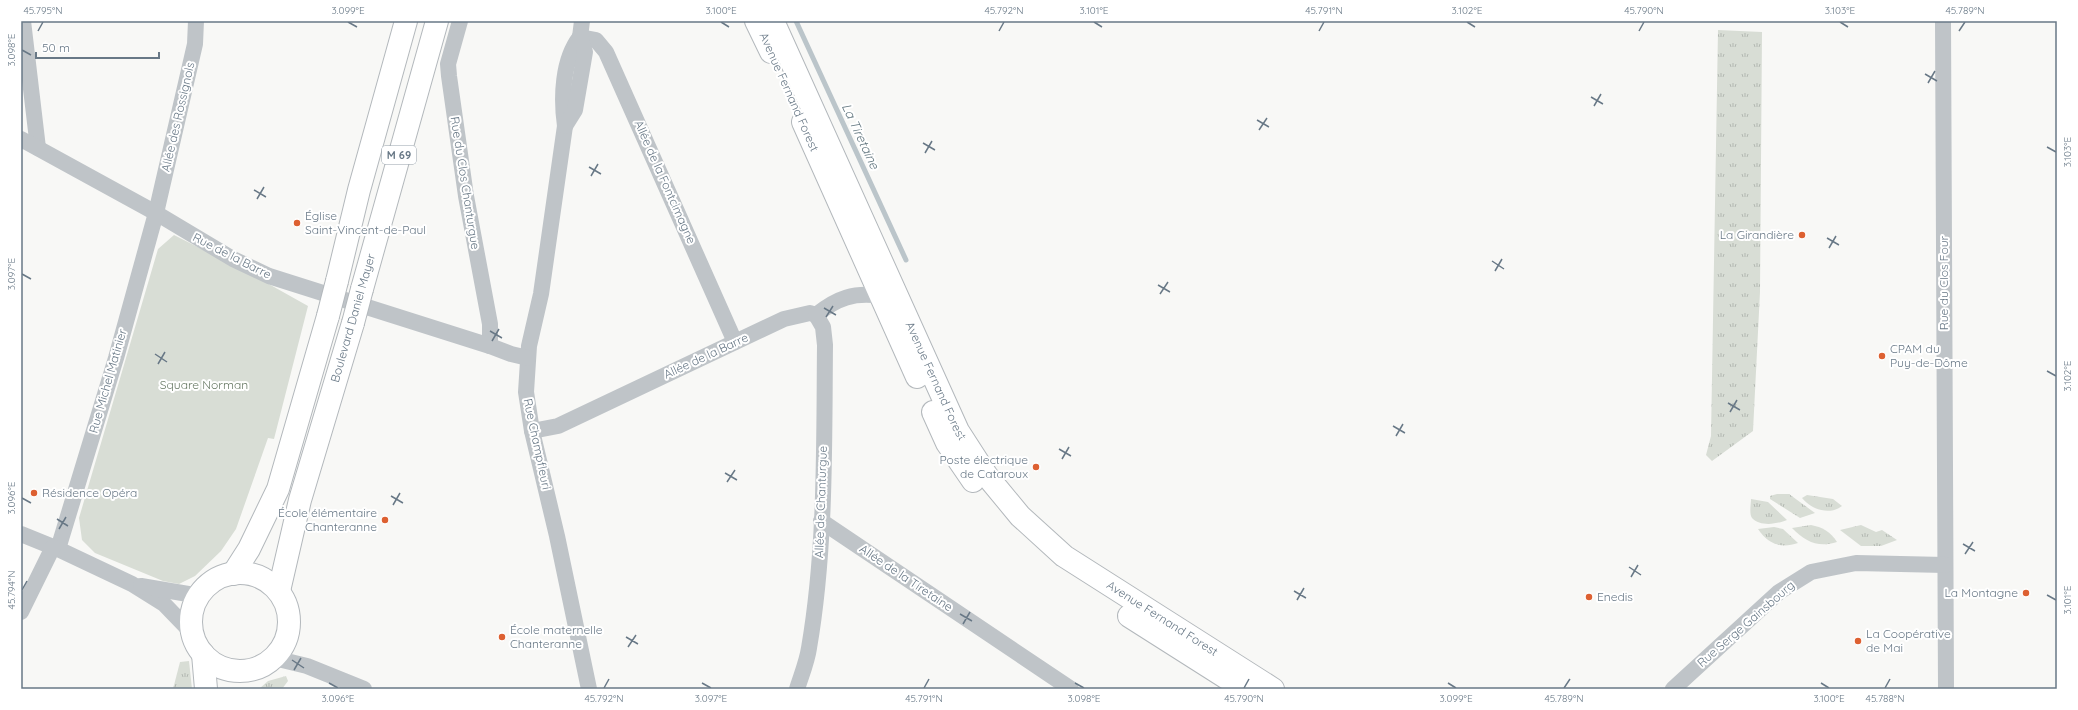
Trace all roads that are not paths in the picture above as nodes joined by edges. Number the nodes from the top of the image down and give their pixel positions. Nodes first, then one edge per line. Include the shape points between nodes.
1 (23, 21) edge
2 (196, 21) edge
3 (406, 21) edge
4 (436, 21) edge
5 (460, 21) edge
6 (582, 21) edge
7 (756, 21) edge
8 (773, 21) edge
9 (1943, 21) edge
10 (580, 37) junction
11 (21, 139) edge
12 (38, 148) junction
13 (156, 213) junction
14 (881, 296) junction
15 (816, 315) junction
16 (736, 342) junction
17 (490, 346) junction
18 (528, 358) junction
19 (532, 431) junction
20 (821, 521) junction
21 (21, 534) edge
22 (55, 548) junction
23 (1945, 565) junction
24 (233, 574) junction
25 (132, 584) junction
26 (279, 591) junction
27 (200, 596) junction
28 (21, 612) edge
29 (193, 634) junction
30 (204, 654) junction
31 (274, 658) junction
32 (251, 670) junction
33 (206, 689) edge
34 (239, 689) edge
35 (364, 689) edge
36 (589, 689) edge
37 (797, 689) edge
38 (1071, 689) edge
39 (1244, 689) edge
40 (1273, 689) edge
41 (1673, 689) edge
42 (1946, 689) edge

1 - 12 street
2 - 13 street, Allée des Rossignols via 194,44
3 - 24 main road, Boulevard Daniel Mayer / M 69, bridge via 359,190 328,316 278,489
4 - 26 main road, Boulevard Daniel Mayer / M 69, bridge via 353,323 300,500
5 - 17 street, Rue du Clos Chanturgue via 448,64 449,76 464,189 490,324
6 - 10 street, Rue Champfleuri
7 - 14 main road, Avenue Fernand Forest
8 - 40 main road, Avenue Fernand Forest via 958,431 987,476 1020,516 1064,556
9 - 23 street, Rue du Clos Four
10 - 16 street, Allée de la Fontcimagne via 596,40 606,52
10 - 18 street, Rue Champfleuri via 571,48 567,72 562,104 565,126 541,294
11 - 12 street, Rue de la Barre
12 - 13 street, Rue de la Barre
13 - 17 street, Rue de la Barre via 233,259 269,276
13 - 22 street, Rue Michel Matinier via 114,366
14 - 15 street via 858,294 827,307
14 - 39 main road, Avenue Fernand Forest via 947,443 976,486 1007,522 1056,568 1082,587
15 - 16 street, Allée de la Barre via 799,314
15 - 20 street, Allée de Chanturgue via 823,327 825,345
16 - 19 street, Allée de la Barre via 558,426
17 - 18 street, Rue de la Barre
18 - 19 street, Rue Champfleuri via 526,392
19 - 36 street, Rue Champfleuri
20 - 37 street, Allée de Chanturgue via 809,650
20 - 38 street, Allée de la Tiretaine
21 - 22 street
22 - 25 street
22 - 28 street, Rue Michel Matinier
23 - 41 street, Rue Serge Gainsbourg via 1856,563 1811,572 1774,597
23 - 42 street, Rue du Clos Four
24 - 26 main road via 256,575
24 - 27 main road via 207,586
25 - 27 street
25 - 29 street via 164,604
26 - 31 main road via 286,604 289,632
27 - 29 main road via 193,614
29 - 30 main road
30 - 32 main road via 213,663 225,669
30 - 33 main road
31 - 32 main road
31 - 35 street via 307,666
32 - 34 main road

